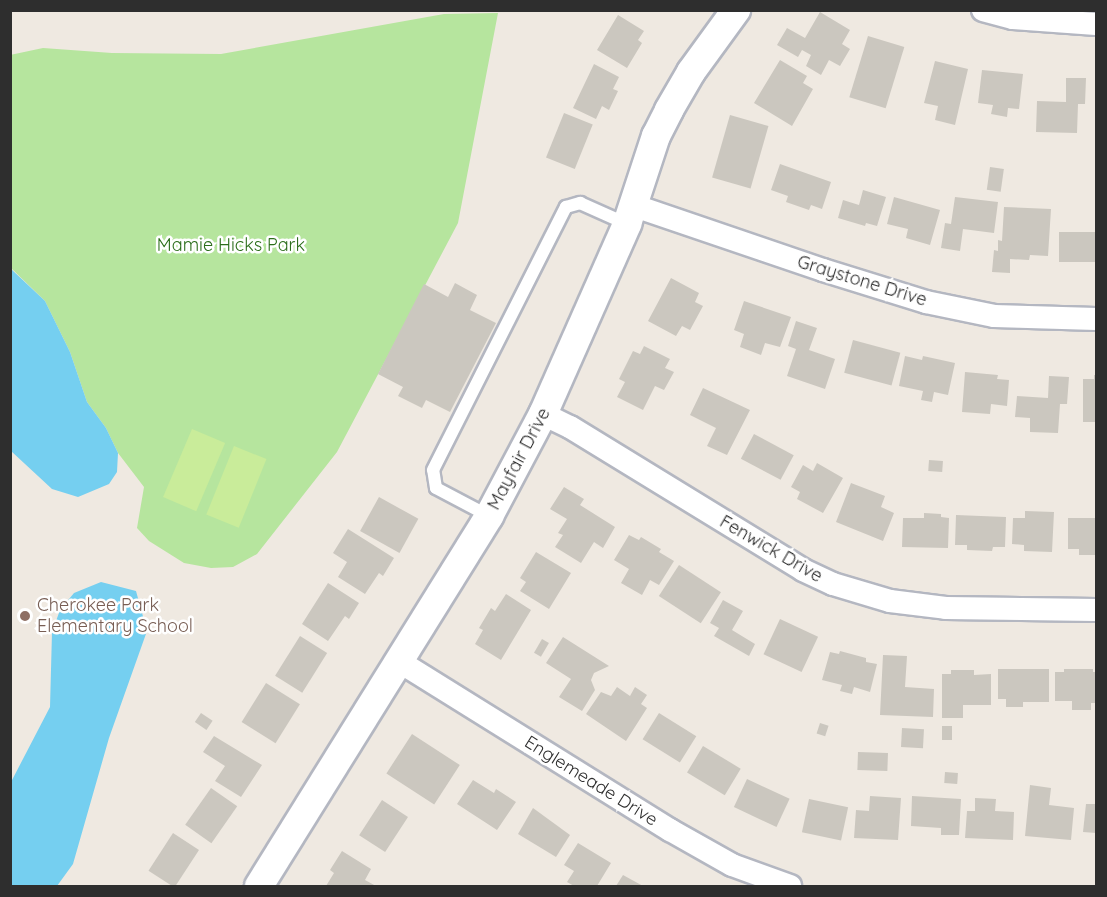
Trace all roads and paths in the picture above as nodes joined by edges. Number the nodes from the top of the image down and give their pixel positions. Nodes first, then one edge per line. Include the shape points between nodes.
1 (736, 10) edge
2 (983, 10) edge
3 (1096, 24) edge
4 (631, 215) junction
5 (1096, 319) edge
6 (543, 414) junction
7 (489, 516) junction
8 (1096, 610) edge
9 (400, 662) junction
10 (259, 886) edge
11 (790, 886) edge

1 - 4 street, Mayfair Drive via 669,110 646,164
2 - 3 street via 1013,18
4 - 5 street, Graystone Drive via 926,302 994,316
4 - 6 street, Mayfair Drive
4 - 7 lane via 580,203 566,207 433,470 436,488
6 - 7 street, Mayfair Drive
6 - 8 street, Fenwick Drive via 803,570 833,584 890,601 934,607
7 - 9 street, Mayfair Drive
9 - 10 street, Mayfair Drive
9 - 11 street, Englemeade Drive via 670,830 732,865

